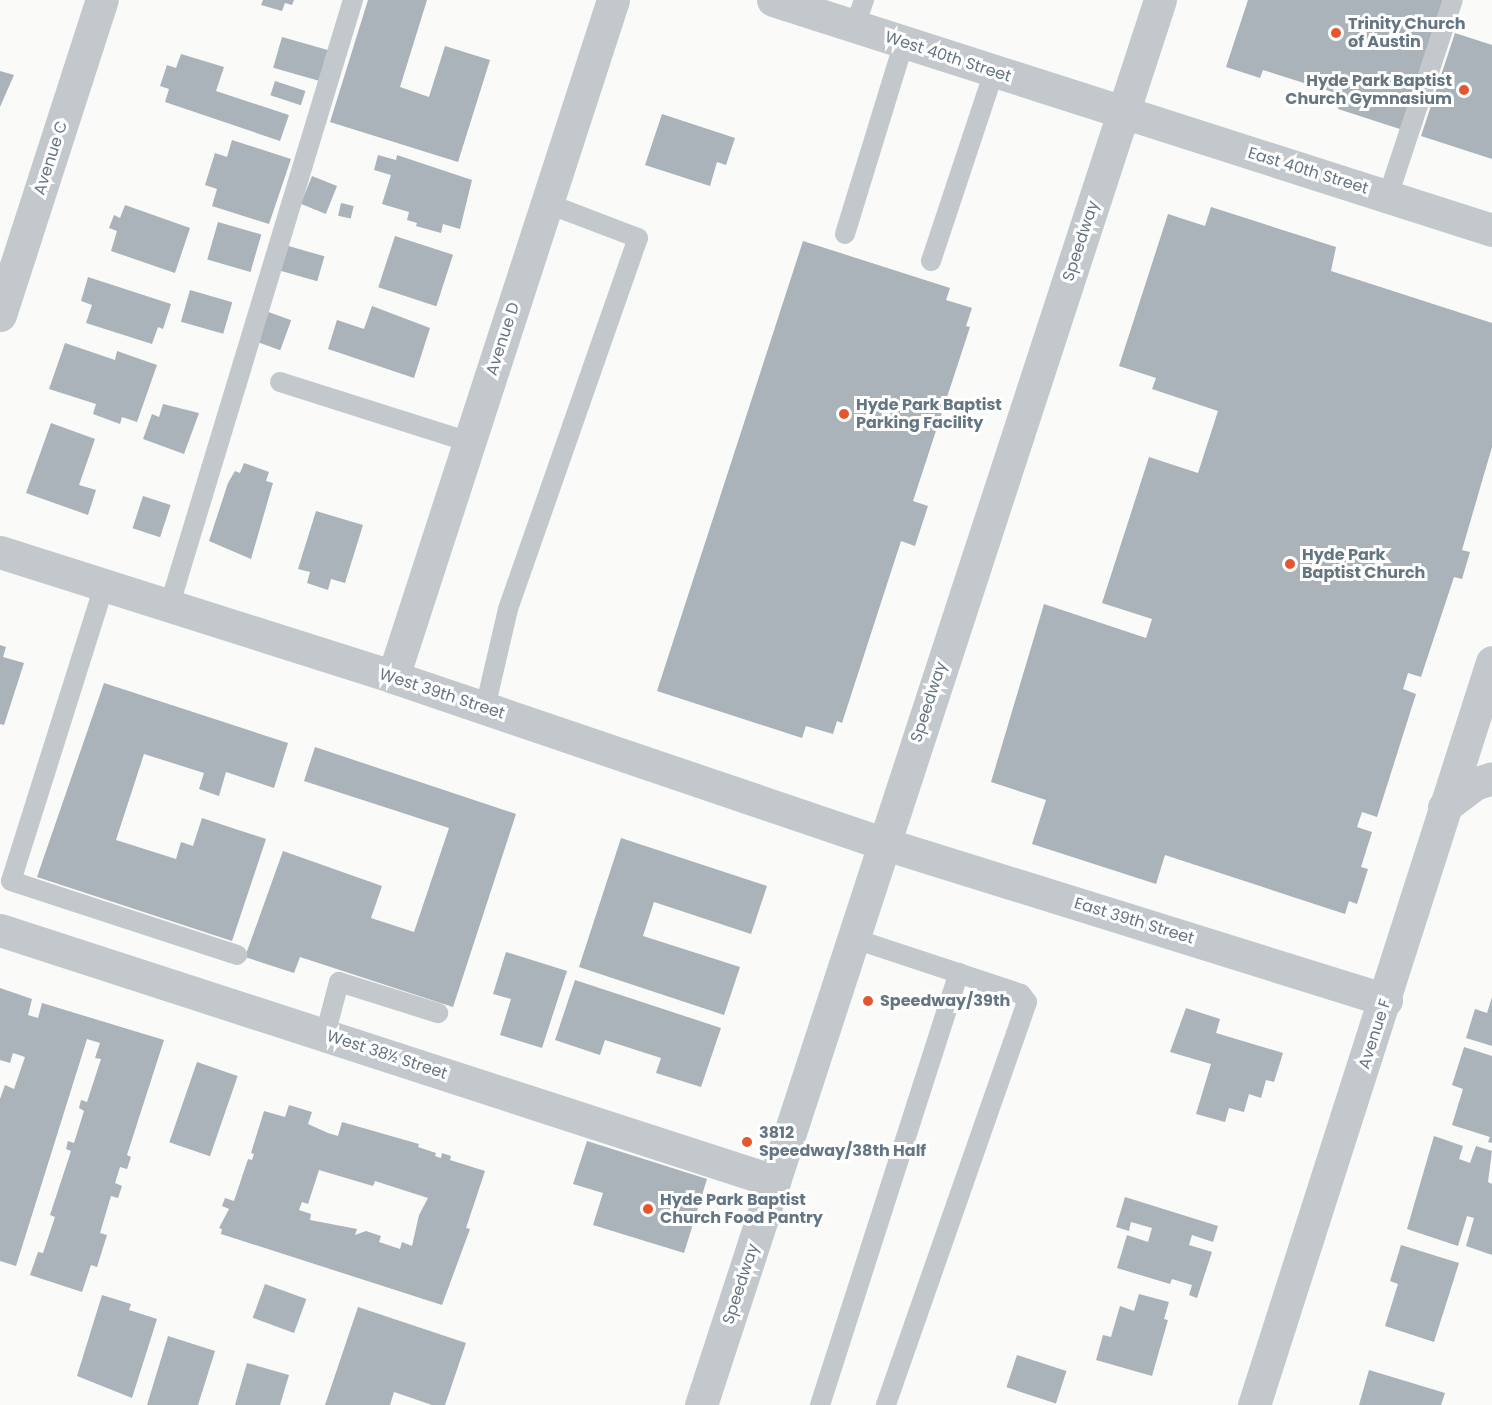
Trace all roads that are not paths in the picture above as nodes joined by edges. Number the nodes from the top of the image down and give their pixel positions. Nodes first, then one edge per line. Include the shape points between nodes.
1 (102, 0) edge
2 (353, 0) edge
3 (613, 0) edge
4 (773, 0) edge
5 (1160, 0) edge
6 (1453, 0) edge
7 (860, 13) edge
8 (904, 42) junction
9 (994, 72) junction
10 (1123, 115) junction
11 (1388, 196) junction
12 (546, 203) junction
13 (1492, 230) edge
14 (845, 234) dead end
15 (931, 261) dead end
16 (0, 315) edge
17 (280, 382) dead end
18 (469, 442) junction
19 (0, 552) edge
20 (104, 586) junction
21 (169, 607) junction
22 (1492, 662) edge
23 (393, 677) junction
24 (485, 708) junction
25 (1492, 778) edge
26 (1443, 807) junction
27 (882, 843) junction
28 (0, 930) edge
29 (852, 938) junction
30 (237, 955) dead end
31 (959, 973) junction
32 (1386, 1000) junction
33 (438, 1013) dead end
34 (325, 1035) junction
35 (774, 1181) junction
36 (701, 1405) edge
37 (820, 1405) edge
38 (886, 1405) edge
39 (1254, 1405) edge

1 - 16 street, Avenue C
2 - 21 lane
3 - 12 street, Avenue D
4 - 7 street, West 40th Street
5 - 10 street, Speedway
6 - 11 lane
7 - 8 street, West 40th Street
8 - 9 street, West 40th Street
8 - 14 lane
9 - 10 street, West 40th Street
9 - 15 lane
10 - 11 street, East 40th Street
10 - 27 street, Speedway
11 - 13 street, East 40th Street
12 - 18 street, Avenue D
12 - 24 lane via 638,238 508,609
17 - 18 lane
18 - 23 street, Avenue D
19 - 20 street, West 39th Street
20 - 21 street, West 39th Street
20 - 30 lane via 11,881
21 - 23 street, West 39th Street
22 - 26 street, Avenue F
23 - 24 street, West 39th Street
24 - 27 street, West 39th Street
25 - 26 street via 1474,784
26 - 32 street, Avenue F
27 - 29 street, Speedway
27 - 32 street, East 39th Street
28 - 34 street, West 38½ Street
29 - 31 lane
29 - 35 street, Speedway
31 - 37 lane
31 - 38 lane via 1021,994 1027,1002
32 - 39 street, Avenue F
33 - 34 lane via 339,982
34 - 35 street, West 38½ Street
35 - 36 street, Speedway

